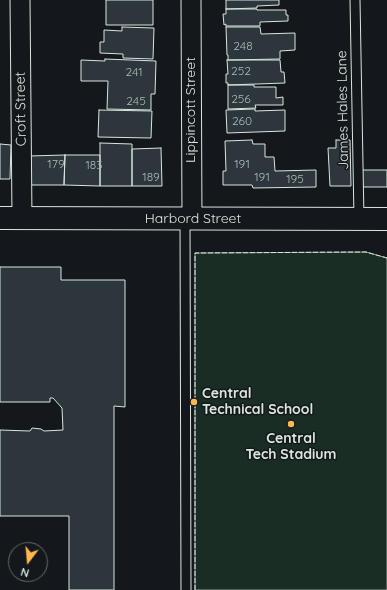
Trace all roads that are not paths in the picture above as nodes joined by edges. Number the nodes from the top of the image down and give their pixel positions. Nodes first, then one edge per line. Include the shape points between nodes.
1 (20, 0) edge
2 (191, 0) edge
3 (355, 0) edge
4 (0, 218) edge
5 (22, 218) junction
6 (189, 219) junction
7 (359, 219) junction
8 (387, 219) edge
9 (186, 590) edge

1 - 5 street, Croft Street
2 - 6 street, Lippincott Street
3 - 7 lane, James Hales Lane
4 - 5 street, Harbord Street
5 - 6 street, Harbord Street
6 - 7 street, Harbord Street
6 - 9 lane
7 - 8 street, Harbord Street

